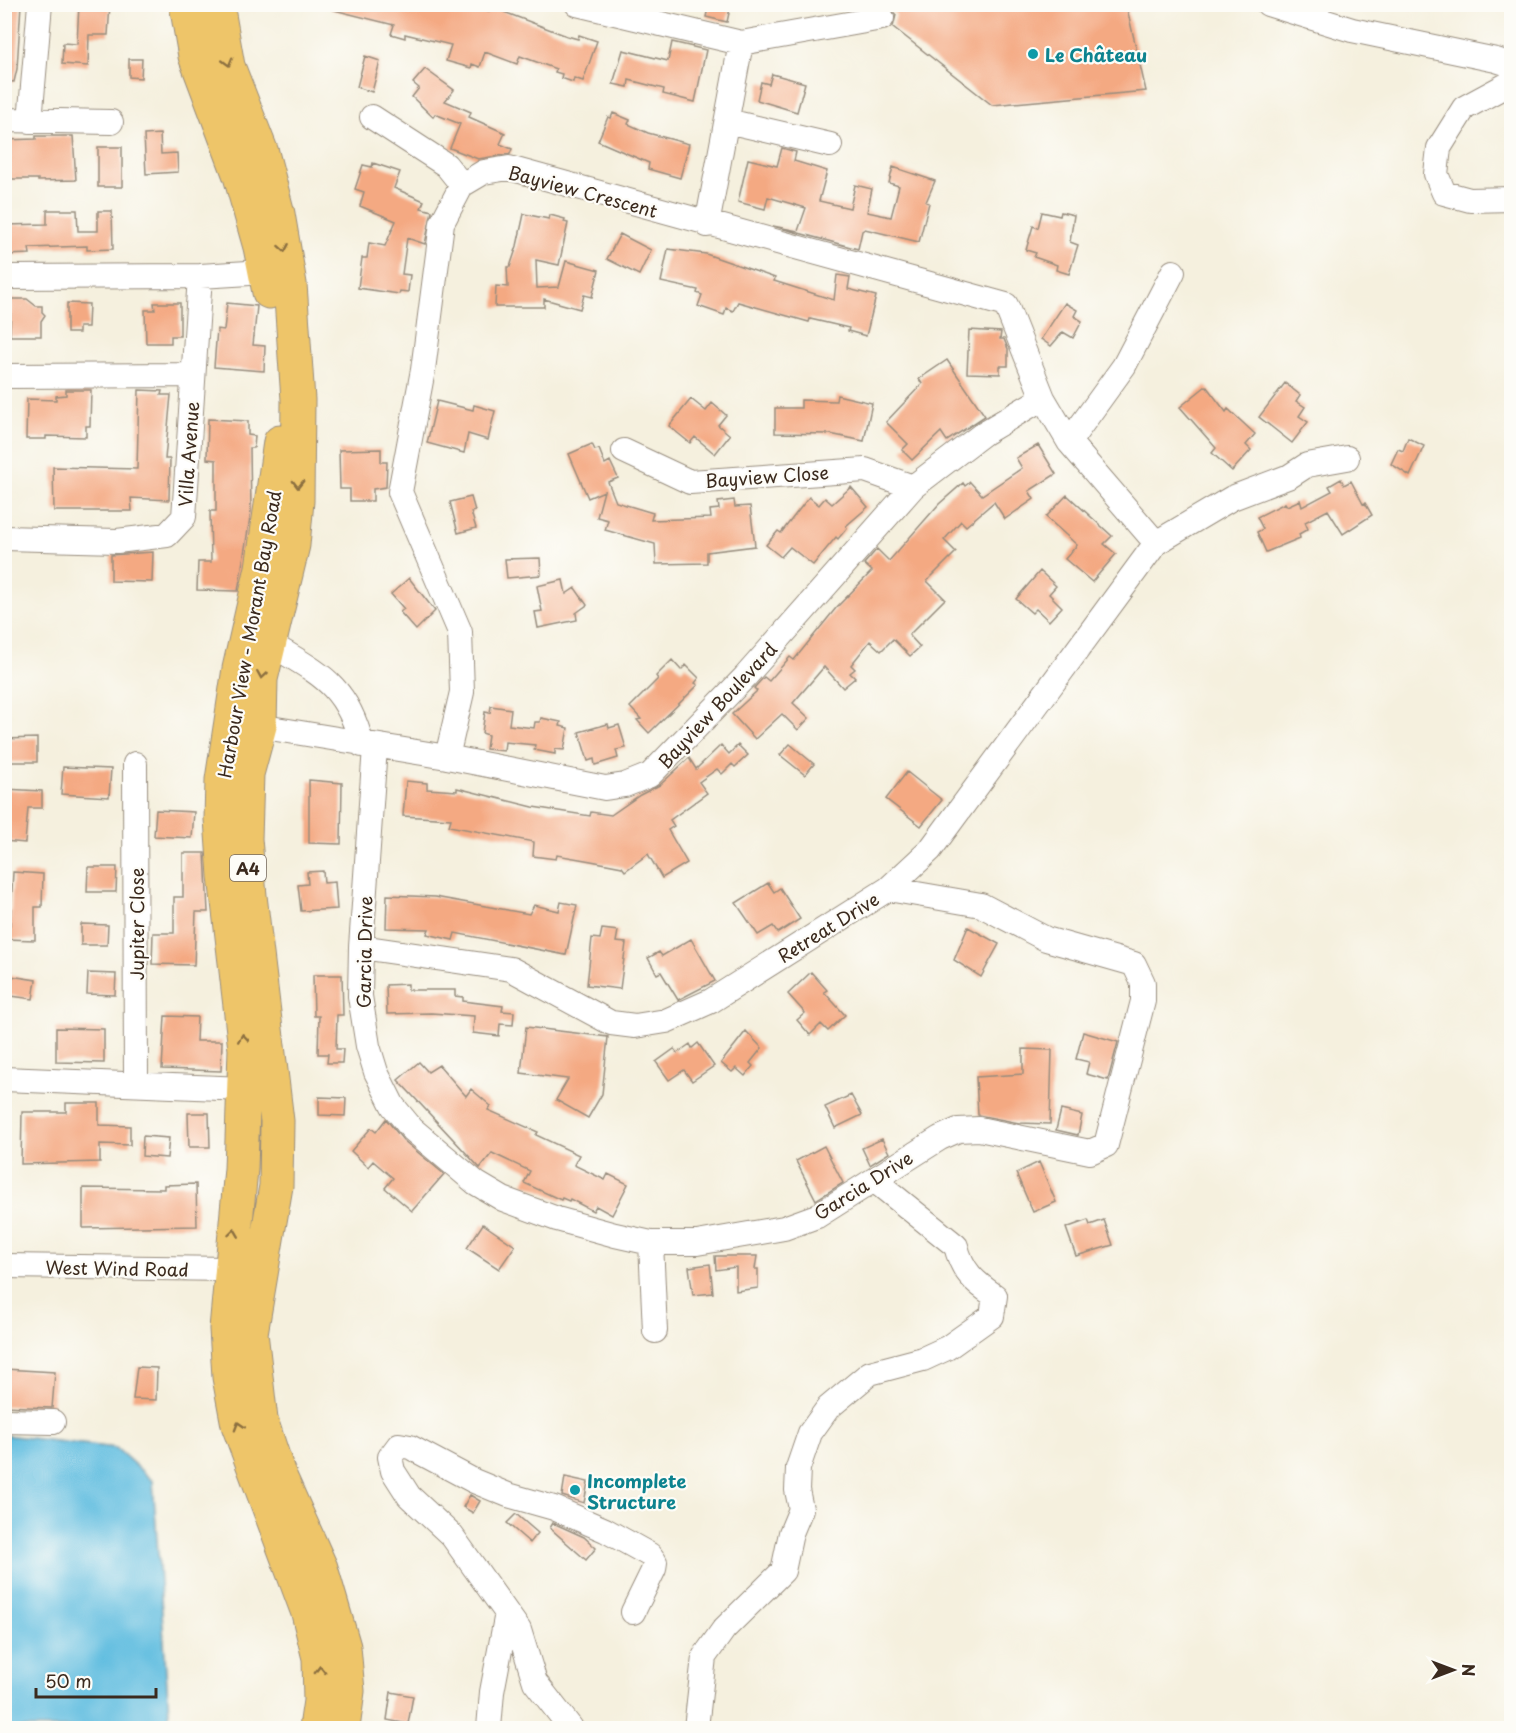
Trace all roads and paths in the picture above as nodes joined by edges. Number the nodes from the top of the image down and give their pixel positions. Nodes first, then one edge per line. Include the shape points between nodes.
1 (40, 4) edge
2 (186, 4) edge
3 (217, 4) edge
4 (578, 4) edge
5 (1268, 4) edge
6 (882, 18) dead end
7 (741, 43) junction
8 (1512, 65) edge
9 (1512, 82) edge
10 (372, 117) dead end
11 (4, 120) edge
12 (30, 121) junction
13 (727, 121) junction
14 (111, 122) dead end
15 (830, 145) dead end
16 (462, 185) junction
17 (258, 190) junction
18 (1512, 199) edge
19 (707, 225) junction
20 (265, 272) junction
21 (1173, 272) dead end
22 (200, 276) junction
23 (4, 277) edge
24 (193, 375) junction
25 (4, 376) edge
26 (1043, 398) junction
27 (1069, 442) junction
28 (624, 452) dead end
29 (1347, 458) dead end
30 (913, 487) junction
31 (4, 538) edge
32 (1156, 543) junction
33 (269, 643) junction
34 (245, 724) junction
35 (368, 746) junction
36 (447, 757) junction
37 (135, 764) dead end
38 (888, 889) junction
39 (361, 947) junction
40 (4, 1079) edge
41 (136, 1083) junction
42 (244, 1089) junction
43 (874, 1180) junction
44 (651, 1244) junction
45 (4, 1266) edge
46 (230, 1269) junction
47 (655, 1331) dead end
48 (4, 1421) edge
49 (53, 1422) dead end
50 (633, 1612) dead end
51 (507, 1613) junction
52 (316, 1728) edge
53 (343, 1728) edge
54 (489, 1728) edge
55 (571, 1728) edge
56 (696, 1728) edge

1 - 12 street
2 - 17 highway, Harbour View - Morant Bay Road / A4 via 195,56 225,131
3 -> 17 highway, Harbour View - Morant Bay Road / A4 via 228,66 255,134
4 - 7 street
5 - 8 street via 1352,30
6 - 7 street
7 - 13 street
9 - 18 street via 1464,108 1439,148 1436,174 1444,193 1470,200
10 - 16 street via 446,165
11 - 12 street
12 - 14 street
13 - 15 street
13 - 19 street
16 - 19 street, Bayview Crescent via 484,172 509,168
16 - 36 street via 442,223 423,370 400,492 460,632 462,692
17 - 20 highway, Harbour View - Morant Bay Road / A4
17 -> 33 highway, Harbour View - Morant Bay Road / A4 via 290,284 296,342 297,501 292,545
19 - 26 street, Bayview Crescent via 1006,305
20 - 22 street
20 - 34 highway, Harbour View - Morant Bay Road / A4 via 278,339 281,432 262,568 238,669
21 - 27 street via 1124,366
22 - 23 street
22 - 24 street, Villa Avenue
24 - 25 street
24 - 31 street, Villa Avenue via 184,517 167,535 117,541
26 - 27 street, Bayview Crescent
26 - 30 street, Bayview Boulevard via 984,433
27 - 32 street, Bayview Crescent
28 - 30 street, Bayview Close via 690,482 865,470
29 - 32 street via 1307,465 1290,476 1232,498
30 - 36 street, Bayview Boulevard via 745,677 650,775 605,788
32 - 38 street, Retreat Drive via 930,850
33 -> 34 highway, Harbour View - Morant Bay Road / A4
33 - 35 street via 326,678 346,701
34 - 35 street, Bayview Boulevard
42 -> 34 highway, Harbour View - Morant Bay Road / A4 via 245,1049 221,819 222,780
34 - 53 highway, Harbour View - Morant Bay Road / A4 via 245,839 277,1121 276,1186 251,1333 254,1373 261,1420 278,1473 321,1568 344,1647 348,1691
35 - 36 street, Bayview Boulevard
35 - 39 street, Garcia Drive
37 - 41 street, Jupiter Close
38 - 39 street, Retreat Drive via 711,1001 666,1021 635,1026 611,1023 511,969
38 - 43 street, Garcia Drive via 981,905 1046,939 1134,963 1143,983 1143,1001 1106,1145 1090,1152 979,1129 958,1130
39 - 44 street, Garcia Drive via 360,996 368,1046 393,1106 412,1129 460,1172 502,1199
40 - 41 street
41 - 42 street
46 -> 42 highway, Harbour View - Morant Bay Road / A4 via 242,1169
43 - 44 street, Garcia Drive via 817,1216 784,1228 697,1243
43 - 56 street via 956,1246 972,1281 995,1296 992,1316 947,1348 870,1373 828,1408 810,1433 798,1468 801,1509 783,1571 724,1629 704,1657
44 - 47 street
45 - 46 street, West Wind Road
52 -> 46 highway, Harbour View - Morant Bay Road / A4 via 321,1701 320,1658 308,1613 238,1425 226,1329
48 - 49 street
50 - 51 street via 654,1569 650,1555 605,1530 474,1481 410,1446 399,1445 390,1457 393,1471 409,1496 452,1536
51 - 54 street
51 - 55 street via 519,1630 535,1682

